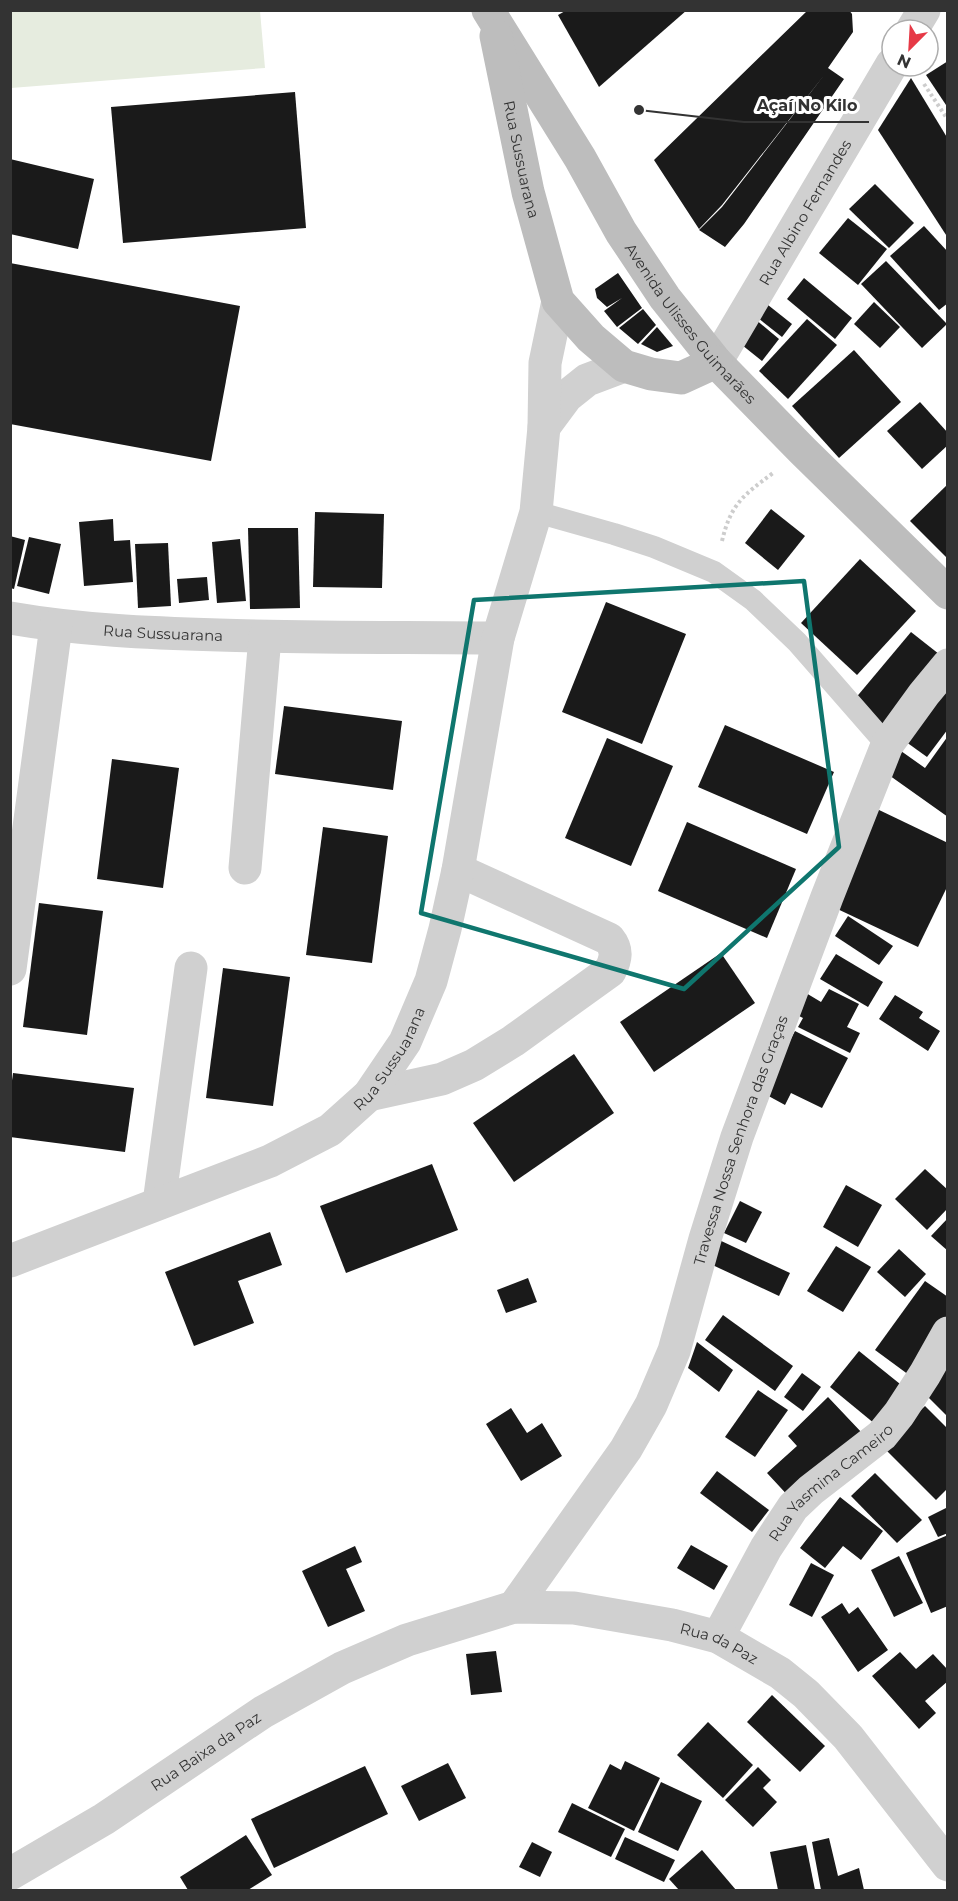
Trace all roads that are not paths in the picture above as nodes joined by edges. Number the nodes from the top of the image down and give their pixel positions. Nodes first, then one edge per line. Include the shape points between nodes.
1 (490, 14) edge
2 (899, 78) edge
3 (556, 119) junction
4 (518, 142) junction
5 (558, 301) junction
6 (716, 362) junction
7 (624, 366) junction
8 (544, 427) junction
9 (536, 512) junction
10 (948, 593) edge
11 (10, 618) edge
12 (56, 626) junction
13 (265, 637) junction
14 (498, 638) junction
15 (948, 665) edge
16 (887, 745) junction
17 (245, 868) dead end
18 (458, 870) junction
19 (191, 968) dead end
20 (10, 969) edge
21 (369, 1095) junction
22 (159, 1203) junction
23 (10, 1261) edge
24 (948, 1334) edge
25 (514, 1607) junction
26 (718, 1637) junction
27 (407, 1640) joint
28 (948, 1865) edge
29 (10, 1874) edge

1 - 3 main road, Avenida Ulisses Guimarães
1 - 4 main road, Rua Sussuarana
2 - 6 street, Rua Albino Fernandes
3 - 4 main road via 534,127
3 - 6 main road, Avenida Ulisses Guimarães via 621,232 658,288
4 - 5 main road, Rua Sussuarana
5 - 7 main road, Rua Sussuarana via 591,338
5 - 8 street, Rua Sussuarana via 545,363
6 - 7 main road, Rua Sussuarana via 681,378
6 - 10 main road, Avenida Ulisses Guimarães
7 - 8 street via 587,380 567,396
8 - 9 street, Rua Sussuarana
9 - 14 street, Rua Sussuarana
9 - 16 lane via 634,541 714,572 753,600 797,642
11 - 12 street, Rua Sussuarana
12 - 13 street, Rua Sussuarana
12 - 20 street
13 - 14 street, Rua Sussuarana
13 - 17 street
14 - 18 street, Rua Sussuarana
15 - 16 street, Travessa Nossa Senhora das Graças
16 - 25 street, Travessa Nossa Senhora das Graças via 737,1137 674,1351 651,1405 626,1449
18 - 21 street, Rua Sussuarana via 431,981 405,1042
18 - 21 street via 609,939 615,946 616,960 610,971 474,1065 442,1079
19 - 22 street
21 - 22 street, Rua Sussuarana via 330,1130 280,1156
22 - 23 street, Rua Sussuarana
24 - 26 street, Rua Yasmina Cameiro via 882,1435 793,1507
25 - 26 street, Rua da Paz via 574,1608
25 - 27 street, Rua da Paz
26 - 28 street, Rua da Paz via 780,1673 806,1694 848,1737
27 - 29 street, Rua Baixa da Paz via 342,1668 263,1712 104,1819

